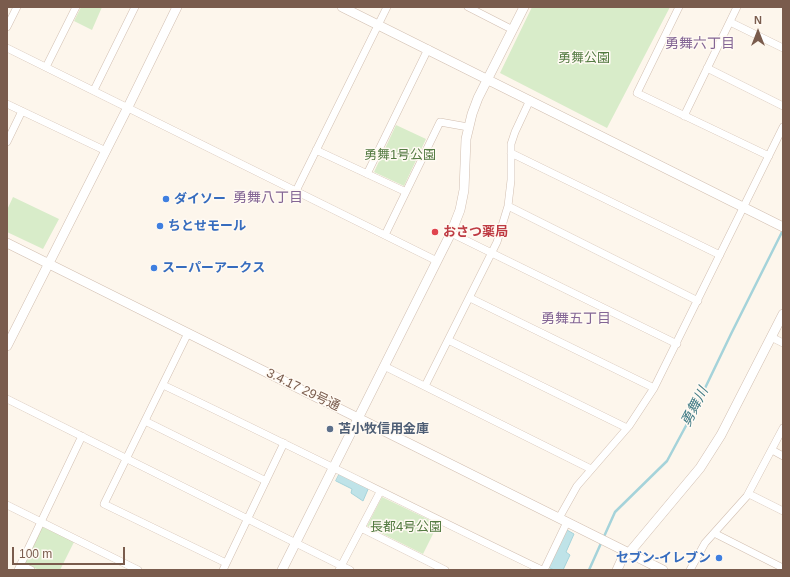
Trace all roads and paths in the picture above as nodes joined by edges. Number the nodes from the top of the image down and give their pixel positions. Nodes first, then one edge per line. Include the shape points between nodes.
1 (17, 7) edge
2 (76, 7) edge
3 (135, 7) edge
4 (177, 7) edge
5 (342, 7) edge
6 (387, 7) edge
7 (468, 7) edge
8 (524, 7) edge
9 (679, 7) edge
10 (737, 7) edge
11 (730, 22) junction
12 (378, 25) junction
13 (7, 27) edge
14 (512, 30) junction
15 (7, 48) edge
16 (783, 48) edge
17 (428, 49) junction
18 (46, 67) junction
19 (707, 68) junction
20 (488, 79) junction
21 (94, 90) junction
22 (530, 100) junction
23 (7, 104) edge
24 (783, 106) edge
25 (128, 107) junction
26 (22, 111) junction
27 (684, 116) junction
28 (468, 127) junction
29 (783, 127) edge
30 (7, 142) edge
31 (106, 150) junction
32 (316, 150) junction
33 (511, 153) junction
34 (769, 156) junction
35 (367, 174) junction
36 (296, 191) junction
37 (406, 192) junction
38 (508, 206) junction
39 (744, 207) junction
40 (780, 226) edge
41 (451, 233) junction
42 (385, 235) junction
43 (7, 244) edge
44 (492, 253) junction
45 (720, 255) junction
46 (437, 261) junction
47 (48, 264) junction
48 (470, 298) junction
49 (698, 301) junction
50 (783, 314) edge
51 (188, 333) junction
52 (771, 337) junction
53 (448, 340) junction
54 (783, 343) edge
55 (677, 344) junction
56 (7, 346) edge
57 (384, 366) junction
58 (163, 385) junction
59 (425, 386) junction
60 (654, 388) junction
61 (7, 399) edge
62 (358, 417) junction
63 (145, 421) junction
64 (627, 428) junction
65 (783, 428) edge
66 (82, 436) junction
67 (284, 443) junction
68 (772, 450) junction
69 (783, 456) edge
70 (126, 458) junction
71 (332, 468) junction
72 (591, 469) junction
73 (266, 481) junction
74 (380, 492) junction
75 (748, 494) junction
76 (7, 505) edge
77 (783, 511) edge
78 (248, 519) junction
79 (563, 520) junction
80 (41, 522) junction
81 (361, 528) junction
82 (714, 533) junction
83 (295, 543) junction
84 (629, 553) junction
85 (19, 567) edge
86 (225, 567) edge
87 (340, 568) edge
88 (783, 568) edge
89 (31, 570) edge
90 (138, 570) edge
91 (282, 570) edge
92 (350, 570) edge
93 (446, 570) edge
94 (543, 570) edge
95 (617, 570) edge
96 (663, 570) edge
97 (690, 570) edge

1 - 13 street
2 - 18 street
3 - 21 street
4 - 25 street
5 - 12 street
6 - 12 street
7 - 14 street
8 - 14 street
9 - 27 street via 637,93
10 - 11 street
11 - 16 street
11 - 19 street
12 - 17 street
12 - 32 street
14 - 20 street
15 - 18 street
17 - 20 street
17 - 35 street
18 - 21 street
19 - 24 street
19 - 27 street
20 - 22 street
20 - 28 street via 474,106
21 - 25 street
22 - 33 street via 515,132
22 - 39 street
23 - 26 street
25 - 31 street
25 - 36 street
26 - 30 street
26 - 31 street
27 - 34 street
28 - 37 street via 440,122
28 - 41 street via 464,190
29 - 34 street
31 - 47 street
32 - 35 street
32 - 36 street
33 - 38 street
33 - 45 street
34 - 39 street
35 - 37 street
36 - 42 street
37 - 42 street
38 - 44 street
38 - 49 street
39 - 40 street
39 - 45 street
41 - 44 street
41 - 46 street
42 - 46 street
43 - 47 street, 3.4.17 29号通
44 - 48 street
44 - 55 street
45 - 49 street
46 - 57 street
47 - 51 street, 3.4.17 29号通
47 - 56 street
48 - 53 street
48 - 60 street
49 - 55 street
50 - 52 street
51 - 58 street
51 - 62 street, 3.4.17 29号通
52 - 54 street
52 - 84 street via 722,435 700,468
53 - 59 street
53 - 64 street
55 - 60 street
57 - 59 street
57 - 62 street
58 - 63 street
58 - 67 street
59 - 72 street
60 - 64 street
61 - 66 street
62 - 71 street
62 - 79 street, 3.4.17 29号通
63 - 70 street
63 - 73 street
64 - 72 street
65 - 68 street
66 - 70 street
66 - 80 street
67 - 71 street
67 - 73 street
68 - 69 street
68 - 75 street
70 - 78 street
70 - 86 street via 104,504
71 - 74 street
71 - 83 street
72 - 79 street via 577,486
73 - 78 street
74 - 81 street
74 - 94 street
75 - 77 street
75 - 82 street
76 - 80 street
78 - 83 street
78 - 86 street
79 - 84 street, 3.4.17 29号通
79 - 94 street
80 - 85 street
80 - 90 street
81 - 87 street
81 - 93 street
82 - 88 street
82 - 97 street
83 - 87 street
83 - 91 street
84 - 95 street via 622,559
84 - 96 street, 3.4.17 29号通
85 - 89 street
87 - 92 street

